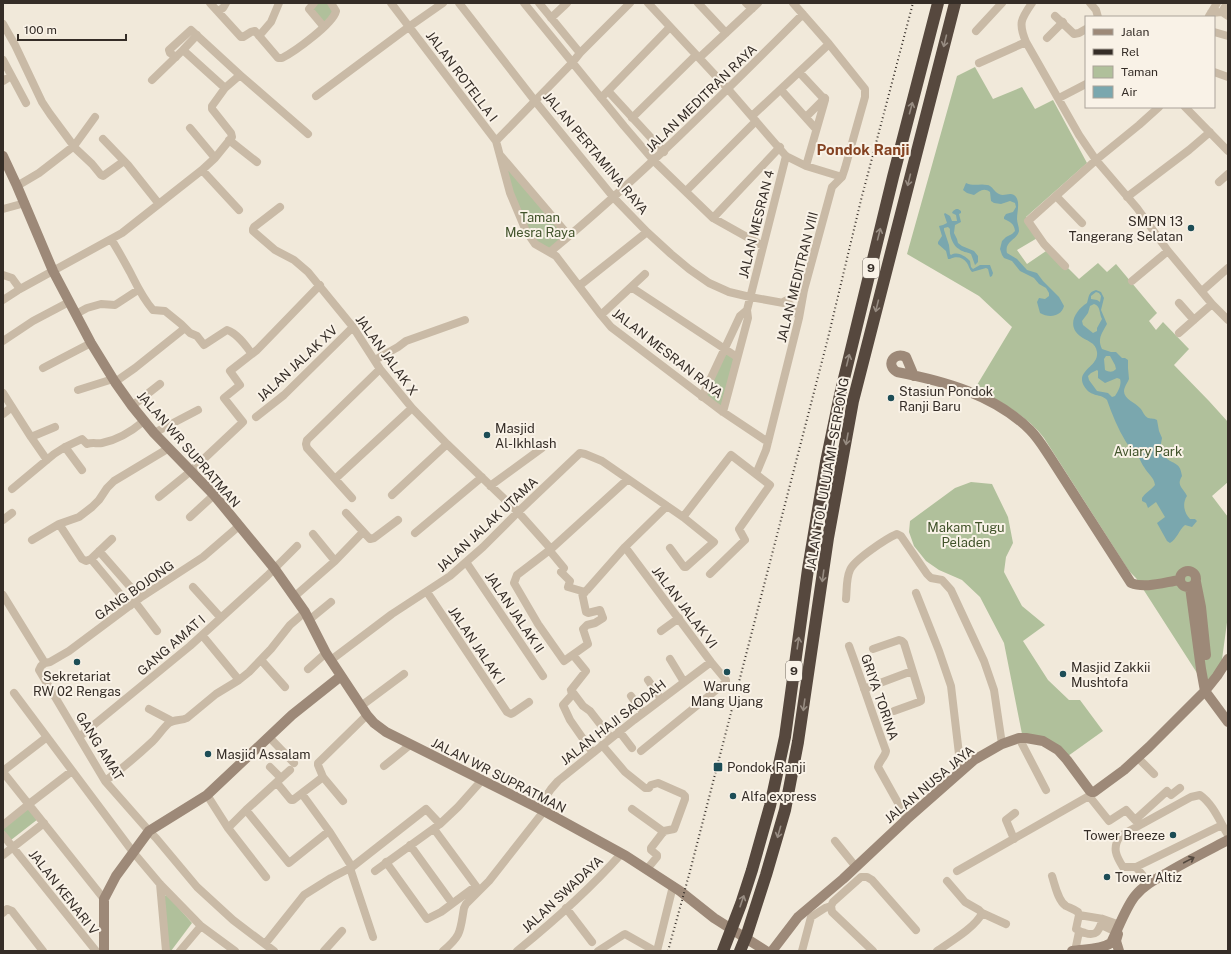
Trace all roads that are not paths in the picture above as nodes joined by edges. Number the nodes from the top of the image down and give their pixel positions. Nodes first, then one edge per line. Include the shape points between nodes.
1 (210, 3) edge
2 (226, 3) edge
3 (279, 3) edge
4 (314, 3) edge
5 (331, 3) edge
6 (391, 3) edge
7 (443, 3) edge
8 (459, 3) edge
9 (524, 3) edge
10 (539, 3) edge
11 (567, 3) edge
12 (630, 3) edge
13 (648, 3) edge
14 (746, 3) edge
15 (758, 3) edge
16 (793, 3) edge
17 (938, 3) edge
18 (955, 3) edge
19 (1002, 3) edge
20 (1032, 3) edge
21 (1090, 3) edge
22 (1217, 3) edge
23 (1227, 3) edge
24 (702, 4) edge
25 (752, 9) junction
26 (218, 11) junction
27 (803, 14) junction
28 (1225, 14) edge
29 (1210, 15) edge
30 (1055, 16) dead end
31 (1098, 16) edge
32 (551, 18) junction
33 (1062, 22) junction
34 (3, 24) edge
35 (410, 26) junction
36 (324, 27) junction
37 (670, 27) junction
38 (1085, 30) edge
39 (976, 31) dead end
40 (1215, 32) edge
41 (726, 33) junction
42 (198, 36) junction
43 (259, 36) junction
44 (1228, 36) edge
45 (1047, 38) dead end
46 (1026, 42) junction
47 (829, 44) junction
48 (183, 50) junction
49 (580, 53) junction
50 (176, 57) junction
51 (697, 57) junction
52 (3, 60) edge
53 (572, 63) junction
54 (979, 63) dead end
55 (799, 72) junction
56 (1215, 72) edge
57 (240, 75) junction
58 (11, 76) junction
59 (1228, 77) edge
60 (152, 80) dead end
61 (3, 81) edge
62 (1085, 85) edge
63 (225, 88) junction
64 (728, 89) junction
65 (780, 90) junction
66 (608, 91) junction
67 (316, 96) dead end
68 (601, 98) junction
69 (825, 98) junction
70 (1059, 98) junction
71 (535, 101) junction
72 (26, 103) dead end
73 (1158, 108) edge
74 (1186, 108) edge
75 (95, 117) dead end
76 (806, 117) junction
77 (632, 118) junction
78 (754, 119) junction
79 (190, 128) dead end
80 (816, 129) junction
81 (1210, 132) junction
82 (308, 134) dead end
83 (648, 135) junction
84 (103, 139) dead end
85 (229, 140) junction
86 (496, 141) junction
87 (639, 144) junction
88 (74, 146) junction
89 (780, 147) junction
90 (1228, 151) edge
91 (664, 152) junction
92 (499, 155) junction
93 (3, 156) edge
94 (786, 156) junction
95 (215, 158) junction
96 (1096, 160) junction
97 (124, 161) junction
98 (654, 161) junction
99 (257, 162) dead end
100 (806, 166) junction
101 (202, 170) junction
102 (1228, 174) edge
103 (842, 177) junction
104 (1219, 182) dead end
105 (17, 186) junction
106 (686, 191) junction
107 (1056, 196) junction
108 (1127, 197) junction
109 (614, 198) junction
110 (25, 203) junction
111 (159, 204) junction
112 (280, 207) dead end
113 (3, 209) edge
114 (239, 210) dead end
115 (713, 218) junction
116 (1082, 223) dead end
117 (647, 232) junction
118 (569, 236) junction
119 (112, 239) junction
120 (764, 246) junction
121 (1168, 251) junction
122 (550, 252) junction
123 (1065, 266) dead end
124 (1228, 268) edge
125 (53, 271) junction
126 (645, 274) dead end
127 (3, 275) edge
128 (1132, 281) dead end
129 (320, 285) junction
130 (579, 286) junction
131 (631, 287) junction
132 (20, 289) junction
133 (138, 290) junction
134 (804, 290) junction
135 (1202, 291) junction
136 (750, 297) junction
137 (3, 300) edge
138 (69, 302) junction
139 (783, 302) junction
140 (1179, 303) dead end
141 (1212, 304) junction
142 (747, 310) junction
143 (76, 314) junction
144 (601, 315) junction
145 (799, 318) junction
146 (465, 320) dead end
147 (1194, 320) junction
148 (1228, 320) edge
149 (353, 327) junction
150 (184, 328) junction
151 (1179, 333) dead end
152 (3, 341) edge
153 (91, 343) junction
154 (725, 349) junction
155 (252, 354) junction
156 (737, 357) junction
157 (375, 360) junction
158 (909, 362) junction
159 (43, 368) dead end
160 (380, 369) junction
161 (900, 373) junction
162 (914, 376) junction
163 (114, 381) junction
164 (160, 384) dead end
165 (78, 390) dead end
166 (3, 392) edge
167 (702, 396) junction
168 (132, 406) junction
169 (12, 407) junction
170 (412, 408) junction
171 (198, 410) dead end
172 (723, 412) junction
173 (3, 414) edge
174 (256, 416) dead end
175 (144, 420) junction
176 (55, 427) dead end
177 (154, 433) junction
178 (31, 437) junction
179 (768, 442) junction
180 (447, 444) junction
181 (65, 447) junction
182 (169, 448) junction
183 (542, 448) dead end
184 (47, 460) junction
185 (82, 470) dead end
186 (191, 471) junction
187 (756, 474) junction
188 (482, 477) junction
189 (335, 479) junction
190 (628, 479) junction
191 (490, 486) junction
192 (12, 489) dead end
193 (214, 495) junction
194 (392, 495) dead end
195 (158, 497) dead end
196 (352, 498) dead end
197 (667, 506) junction
198 (518, 512) junction
199 (346, 513) dead end
200 (12, 514) dead end
201 (190, 517) dead end
202 (683, 517) junction
203 (3, 520) edge
204 (398, 520) dead end
205 (59, 524) junction
206 (239, 526) junction
207 (363, 532) junction
208 (415, 533) dead end
209 (313, 534) dead end
210 (112, 539) dead end
211 (32, 540) dead end
212 (297, 546) dead end
213 (626, 547) junction
214 (670, 548) dead end
215 (550, 550) junction
216 (99, 551) junction
217 (91, 559) junction
218 (335, 561) junction
219 (466, 562) junction
220 (274, 568) junction
221 (710, 574) dead end
222 (1180, 580) junction
223 (1193, 585) junction
224 (193, 587) dead end
225 (587, 589) junction
226 (427, 592) junction
227 (916, 593) dead end
228 (3, 595) edge
229 (295, 596) junction
230 (846, 598) dead end
231 (135, 602) junction
232 (331, 602) dead end
233 (309, 616) junction
234 (221, 618) junction
235 (679, 618) junction
236 (661, 630) dead end
237 (157, 631) dead end
238 (202, 635) junction
239 (849, 646) dead end
240 (873, 649) dead end
241 (573, 655) junction
242 (328, 657) junction
243 (670, 659) dead end
244 (1228, 659) edge
245 (261, 660) junction
246 (711, 662) junction
247 (42, 665) junction
248 (308, 669) dead end
249 (912, 671) junction
250 (404, 674) dead end
251 (341, 676) junction
252 (543, 676) dead end
253 (239, 680) junction
254 (648, 680) dead end
255 (684, 682) junction
256 (285, 687) dead end
257 (864, 689) junction
258 (571, 690) junction
259 (1205, 691) junction
260 (14, 693) dead end
261 (631, 696) dead end
262 (661, 699) junction
263 (529, 702) dead end
264 (149, 709) dead end
265 (364, 711) junction
266 (894, 711) dead end
267 (643, 713) junction
268 (172, 721) junction
269 (1228, 722) edge
270 (619, 732) junction
271 (47, 737) junction
272 (79, 737) junction
273 (269, 737) junction
274 (611, 738) junction
275 (1019, 738) junction
276 (1002, 744) junction
277 (410, 745) junction
278 (602, 745) junction
279 (632, 748) dead end
280 (641, 751) dead end
281 (593, 753) junction
282 (1138, 758) junction
283 (384, 766) dead end
284 (270, 767) dead end
285 (3, 771) edge
286 (72, 771) junction
287 (961, 771) junction
288 (1154, 774) dead end
289 (323, 777) junction
290 (482, 780) junction
291 (106, 781) junction
292 (279, 781) junction
293 (1180, 788) dead end
294 (1046, 790) dead end
295 (302, 794) junction
296 (1091, 794) junction
297 (207, 795) junction
298 (343, 801) dead end
299 (29, 804) junction
300 (632, 809) dead end
301 (246, 810) junction
302 (541, 810) junction
303 (1015, 813) dead end
304 (906, 819) junction
305 (44, 823) junction
306 (1222, 825) junction
307 (3, 826) edge
308 (437, 826) junction
309 (228, 828) junction
310 (329, 831) junction
311 (149, 832) junction
312 (664, 832) junction
313 (3, 835) edge
314 (1228, 835) edge
315 (1014, 839) junction
316 (1228, 840) edge
317 (835, 841) dead end
318 (410, 845) junction
319 (13, 847) junction
320 (133, 852) junction
321 (621, 854) junction
322 (3, 855) edge
323 (386, 862) junction
324 (351, 867) junction
325 (856, 867) junction
326 (1136, 867) junction
327 (646, 869) junction
328 (375, 870) dead end
329 (957, 871) dead end
330 (1052, 876) dead end
331 (266, 877) dead end
332 (947, 881) dead end
333 (1149, 883) junction
334 (160, 884) junction
335 (673, 886) junction
336 (104, 899) junction
337 (452, 904) junction
338 (831, 906) junction
339 (566, 908) junction
340 (3, 913) edge
341 (982, 913) junction
342 (1079, 915) junction
343 (1102, 922) junction
344 (1006, 924) dead end
345 (201, 926) junction
346 (1119, 926) junction
347 (916, 930) dead end
348 (342, 931) dead end
349 (1080, 932) junction
350 (373, 937) dead end
351 (592, 942) dead end
352 (265, 944) junction
353 (43, 951) edge
354 (96, 951) edge
355 (104, 951) edge
356 (166, 951) edge
357 (180, 951) edge
358 (235, 951) edge
359 (274, 951) edge
360 (324, 951) edge
361 (443, 951) edge
362 (518, 951) edge
363 (598, 951) edge
364 (656, 951) edge
365 (723, 951) edge
366 (740, 951) edge
367 (766, 951) edge
368 (772, 951) edge
369 (802, 951) edge
370 (873, 951) edge
371 (937, 951) edge
372 (1074, 951) edge
373 (1118, 951) edge

1 - 26 street
2 - 26 street
3 - 43 street via 271,22
4 - 36 street via 309,9
5 - 36 street via 335,14
6 - 35 street, JALAN ROTELLA I
7 - 35 street
8 - 71 street, JALAN PERTAMINA RAYA
9 - 53 street
10 - 32 street
11 - 32 street
12 - 49 street
13 - 37 street
14 - 25 street
15 - 25 street
16 - 27 street
365 -> 17 highway, JALAN TOL ULUJAMI–SERPONG / 9 via 752,870 775,783 785,737 808,568 840,395
18 -> 366 highway, JALAN TOL ULUJAMI–SERPONG / 9 via 853,401 828,538 798,742 785,810
19 - 39 street
20 - 46 street via 1020,25
21 - 31 street
22 - 29 street
23 - 28 street
24 - 41 street
25 - 41 street
26 - 43 street via 241,37 251,32
27 - 47 street
27 - 64 street, JALAN MEDITRAN RAYA
28 - 29 street
30 - 33 street
32 - 49 street
33 - 38 street via 1074,34
33 - 45 street
34 - 88 street via 42,102
35 - 67 street
35 - 86 street, JALAN ROTELLA I
36 - 43 street via 282,58 278,58
37 - 51 street
37 - 66 street
40 - 44 street
41 - 51 street
42 - 48 street
42 - 50 street via 190,30 169,50
42 - 57 street
46 - 54 street
46 - 70 street
47 - 55 street
47 - 103 street, JALAN MEDITRAN VIII via 865,89 865,98
48 - 50 street
48 - 63 street
49 - 53 street
50 - 60 street
51 - 64 street
51 - 77 street
52 - 58 street
53 - 68 street
53 - 71 street
55 - 65 street
55 - 69 street
56 - 59 street
57 - 63 street
57 - 82 street
58 - 61 street
58 - 72 street
62 - 70 street
63 - 85 street via 212,109 232,135
64 - 78 street
64 - 91 street, JALAN MEDITRAN RAYA
65 - 76 street
65 - 78 street
66 - 68 street
66 - 77 street
68 - 87 street
69 - 76 street
69 - 80 street
70 - 96 street
71 - 86 street
71 - 109 street, JALAN PERTAMINA RAYA
73 - 96 street
74 - 81 street
75 - 88 street
76 - 80 street
77 - 83 street
78 - 89 street
78 - 106 street
79 - 95 street
80 - 100 street
81 - 90 street
81 - 108 street
83 - 87 street
83 - 91 street
84 - 97 street
85 - 95 street
85 - 99 street
86 - 92 street, JALAN MESRAN RAYA
87 - 98 street
88 - 97 street via 101,175 106,175
88 - 105 street
89 - 94 street
89 - 115 street
91 - 98 street, JALAN MEDITRAN RAYA
92 - 118 street
92 - 122 street, JALAN MESRAN RAYA via 512,198 526,231 535,244
93 - 105 street, JALAN WR SUPRATMAN
94 - 100 street
94 - 120 street, JALAN MESRAN 4
95 - 101 street
96 - 107 street
96 - 108 street
97 - 111 street
98 - 106 street
98 - 109 street, JALAN MEDITRAN RAYA
100 - 103 street
101 - 111 street
101 - 114 street
102 - 104 street
103 - 134 street, JALAN MEDITRAN VIII via 832,188
105 - 110 street, JALAN WR SUPRATMAN
106 - 115 street
107 - 116 street
107 - 123 street via 1028,221 1044,244
108 - 121 street
109 - 117 street, JALAN PERTAMINA RAYA
109 - 118 street
110 - 113 street
110 - 125 street, JALAN WR SUPRATMAN
111 - 119 street
112 - 129 street, JALAN JALAK X via 253,231 275,250 294,260
115 - 120 street
117 - 130 street
117 - 136 street, JALAN PERTAMINA RAYA via 688,269 709,283 729,292
118 - 122 street
119 - 125 street
119 - 133 street
120 - 136 street, JALAN MESRAN 4
121 - 128 street
121 - 135 street
122 - 130 street, JALAN MESRAN RAYA
124 - 135 street
125 - 132 street
125 - 138 street, JALAN WR SUPRATMAN
126 - 131 street
127 - 132 street via 12,278
129 - 149 street, JALAN JALAK X
129 - 155 street
130 - 144 street, JALAN MESRAN RAYA
131 - 144 street
131 - 154 street
132 - 137 street
133 - 143 street via 114,305 101,304
133 - 150 street via 153,310 165,311
134 - 139 street
134 - 145 street, JALAN MEDITRAN VIII
135 - 141 street
136 - 139 street, JALAN PERTAMINA RAYA
136 - 142 street, JALAN MESRAN 4
138 - 143 street, JALAN WR SUPRATMAN
138 - 152 street
139 - 145 street via 794,308
140 - 147 street
141 - 147 street
141 - 148 street
142 - 154 street via 740,316
142 - 156 street, JALAN MESRAN 4 via 748,318
143 - 153 street, JALAN WR SUPRATMAN
144 - 167 street, JALAN MESRAN RAYA via 611,326
145 - 179 street, JALAN MEDITRAN VIII
146 - 157 street via 406,341
147 - 151 street
149 - 157 street, JALAN JALAK X
149 - 174 street, JALAN JALAK XV via 284,395
150 - 155 street via 197,336 204,346 227,330 230,331
150 - 163 street via 135,368
153 - 159 street
153 - 163 street, JALAN WR SUPRATMAN
154 - 156 street
154 - 167 street
155 - 186 street via 230,371 240,385 224,398 243,422
156 - 172 street, JALAN MESRAN 4
157 - 160 street, JALAN JALAK X
158 - 161 street via 905,371
158 - 161 street via 906,357 900,355 892,359 892,368
158 - 162 street
160 - 170 street, JALAN JALAK X
160 - 189 street via 307,440 307,448
161 - 162 street
162 - 222 street via 968,391 991,402 1029,430 1050,457 1131,583 1138,586
163 - 165 street
163 - 168 street, JALAN WR SUPRATMAN
164 - 168 street
166 - 169 street
167 - 172 street, JALAN MESRAN RAYA
168 - 175 street, JALAN WR SUPRATMAN
169 - 173 street
169 - 178 street
170 - 180 street, JALAN JALAK X
170 - 189 street
171 - 177 street
172 - 179 street, JALAN MESRAN RAYA
175 - 177 street, JALAN WR SUPRATMAN
175 - 181 street via 125,435 101,443 87,444 82,439
176 - 178 street
177 - 182 street, JALAN WR SUPRATMAN
178 - 184 street
179 - 187 street, JALAN MEDITRAN VIII
180 - 188 street, JALAN JALAK X
180 - 194 street
181 - 184 street
181 - 185 street
182 - 186 street, JALAN WR SUPRATMAN
182 - 205 street via 114,481 96,504 79,516
183 - 191 street
184 - 192 street
186 - 193 street, JALAN WR SUPRATMAN
186 - 195 street
187 - 202 street via 731,455
187 - 221 street via 770,486 740,529 745,540
188 - 191 street, JALAN JALAK X
188 - 208 street
189 - 196 street
190 - 197 street
190 - 198 street, JALAN JALAK UTAMA via 602,461 580,453
190 - 215 street
191 - 198 street, JALAN JALAK X
193 - 201 street
193 - 206 street, JALAN WR SUPRATMAN
197 - 202 street
197 - 213 street
198 - 215 street, JALAN JALAK X
198 - 219 street, JALAN JALAK UTAMA
199 - 207 street
200 - 203 street
202 - 214 street via 714,543 686,567
204 - 207 street via 372,539
205 - 211 street
205 - 217 street via 82,559
206 - 220 street, JALAN WR SUPRATMAN
206 - 231 street, GANG BOJONG via 203,557
207 - 218 street
209 - 218 street
210 - 216 street
212 - 220 street, GANG AMAT I
213 - 225 street
213 - 235 street, JALAN JALAK VI
215 - 225 street, JALAN JALAK X via 564,568 561,572 570,581 568,587
215 - 241 street via 517,575 514,583 564,661
216 - 217 street
216 - 231 street
217 - 231 street
218 - 229 street
219 - 226 street, JALAN JALAK UTAMA
219 - 252 street, JALAN JALAK II
220 - 229 street, JALAN WR SUPRATMAN
220 - 234 street, GANG AMAT I
222 - 223 street via 1184,587
222 - 223 street via 1184,572 1189,571 1196,579
223 - 259 street via 1201,607 1207,671
224 - 234 street
225 - 241 street via 582,593 586,612 600,610 603,618 583,629 588,644
226 - 242 street, JALAN JALAK UTAMA
226 - 263 street, JALAN JALAK I via 507,712 511,714
227 - 287 street via 951,686
228 - 247 street, GANG AMAT
229 - 233 street, JALAN WR SUPRATMAN
230 - 276 street via 850,569 886,539 897,534 901,536 927,574 931,578 942,580 951,590 984,661 994,690
231 - 237 street
231 - 247 street, GANG BOJONG via 69,651
232 - 233 street
233 - 242 street, JALAN WR SUPRATMAN
233 - 245 street via 290,625
234 - 238 street, GANG AMAT I
235 - 236 street
235 - 246 street, JALAN JALAK VI
238 - 253 street
238 - 272 street, GANG AMAT I
239 - 257 street, GRIYA TORINA
240 - 249 street via 902,641
241 - 258 street via 586,671
242 - 248 street, JALAN JALAK UTAMA
242 - 251 street, JALAN WR SUPRATMAN
243 - 255 street
244 - 259 street
245 - 253 street
245 - 256 street
246 - 255 street, JALAN HAJI SAODAH
246 - 280 street, JALAN JALAK VI via 726,681
247 - 272 street, GANG AMAT via 39,672
249 - 257 street
249 - 266 street via 921,700
250 - 265 street
251 - 265 street, JALAN WR SUPRATMAN
251 - 273 street
253 - 268 street via 216,694 187,718
254 - 262 street
255 - 262 street, JALAN HAJI SAODAH
257 - 304 street, GRIYA TORINA via 886,751 878,767
258 - 274 street
258 - 281 street via 572,695 563,705 570,720
259 - 269 street
259 - 282 street
260 - 271 street
261 - 267 street
262 - 267 street, JALAN HAJI SAODAH
264 - 268 street
265 - 277 street, JALAN WR SUPRATMAN via 386,732
265 - 289 street via 318,763
267 - 270 street, JALAN HAJI SAODAH
268 - 291 street via 135,758
270 - 274 street, JALAN HAJI SAODAH
270 - 279 street
271 - 285 street
271 - 286 street
272 - 291 street, GANG AMAT
273 - 292 street via 292,767
273 - 297 street
274 - 278 street, JALAN HAJI SAODAH
275 - 276 street, JALAN NUSA JAYA
275 - 294 street
275 - 296 street, JALAN NUSA JAYA via 1043,741 1058,750
276 - 287 street, JALAN NUSA JAYA via 974,760
277 - 283 street
277 - 290 street, JALAN WR SUPRATMAN
278 - 281 street, JALAN HAJI SAODAH
278 - 312 street via 626,772 645,788 658,783 685,796 674,829
281 - 302 street, JALAN HAJI SAODAH via 558,781
282 - 288 street
282 - 296 street
284 - 292 street
285 - 299 street
286 - 299 street
286 - 320 street
287 - 304 street, JALAN NUSA JAYA
289 - 295 street
289 - 298 street
290 - 302 street, JALAN WR SUPRATMAN
290 - 308 street
291 - 311 street, GANG AMAT
292 - 295 street via 291,800
292 - 301 street
293 - 296 street via 1171,795 1167,791 1135,820 1126,810 1109,821
295 - 310 street
296 - 315 street
297 - 309 street
297 - 311 street
299 - 305 street
299 - 307 street
300 - 312 street
301 - 309 street
301 - 310 street via 289,863
302 - 321 street, JALAN WR SUPRATMAN
302 - 361 street, JALAN HAJI SAODAH via 489,881 466,904 458,936
303 - 315 street via 1006,820
304 - 325 street, JALAN NUSA JAYA
305 - 319 street
305 - 336 street
306 - 314 street
306 - 326 street
306 - 326 street via 1206,799 1200,795 1191,798 1120,836 1115,848 1118,860 1122,866
308 - 318 street
308 - 324 street via 426,809
308 - 337 street via 476,886
309 - 331 street
310 - 324 street
311 - 320 street
311 - 352 street, GANG AMAT via 197,887 233,920
312 - 327 street via 651,849 657,857
313 - 319 street, JALAN KENARI V
315 - 329 street
333 -> 316 street
317 - 325 street
318 - 323 street
318 - 337 street
319 - 322 street
319 - 354 street, JALAN KENARI V
320 - 334 street
320 - 336 street
321 - 327 street, JALAN WR SUPRATMAN
321 - 339 street, JALAN SWADAYA
323 - 328 street
323 - 337 street via 428,919
324 - 350 street
324 - 352 street via 304,895
325 - 368 street, JALAN NUSA JAYA via 798,917
326 - 333 street
327 - 335 street, JALAN WR SUPRATMAN
330 - 342 street via 1059,897 1066,906 1074,909
332 - 341 street via 965,902
333 - 346 street via 1135,895
334 - 345 street
334 - 356 street
335 - 364 street
335 - 367 street, JALAN WR SUPRATMAN via 714,918
336 - 355 street
338 - 347 street via 861,877 867,877
338 - 369 street via 811,918
338 - 370 street via 832,912
339 - 351 street
339 - 362 street, JALAN SWADAYA
340 - 353 street via 7,909 12,910
341 - 344 street
341 - 371 street via 970,927
342 - 343 street
342 - 349 street via 1076,929
343 - 346 street
343 - 349 street via 1091,935
345 - 357 street
345 - 358 street
346 - 372 street via 1105,946
346 - 373 street via 1116,940
348 - 360 street
349 - 372 street
352 - 359 street, GANG AMAT
363 - 364 street via 625,934

